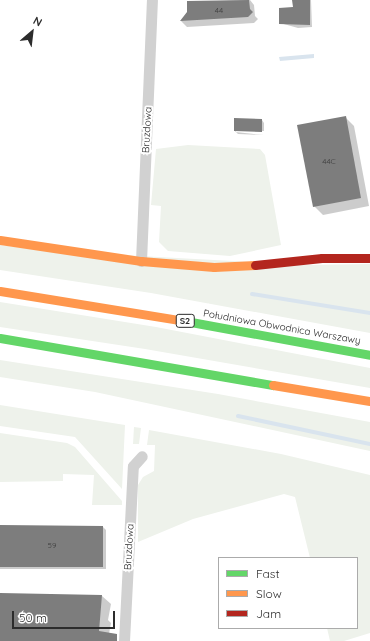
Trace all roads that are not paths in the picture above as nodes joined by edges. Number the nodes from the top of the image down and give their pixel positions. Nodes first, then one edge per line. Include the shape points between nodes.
1 (152, 0) edge
2 (0, 240) edge
3 (370, 258) edge
4 (141, 260) junction
5 (0, 291) edge
6 (0, 338) edge
7 (370, 355) edge
8 (370, 401) edge
9 (142, 456) dead end
10 (124, 641) edge

1 - 4 street, Bruzdowa
2 - 4 main road
3 - 4 main road via 322,258 240,267
5 - 7 main road, Południowa Obwodnica Warszawy / S2 via 114,308
6 - 8 main road
9 - 10 street, Bruzdowa via 133,466

